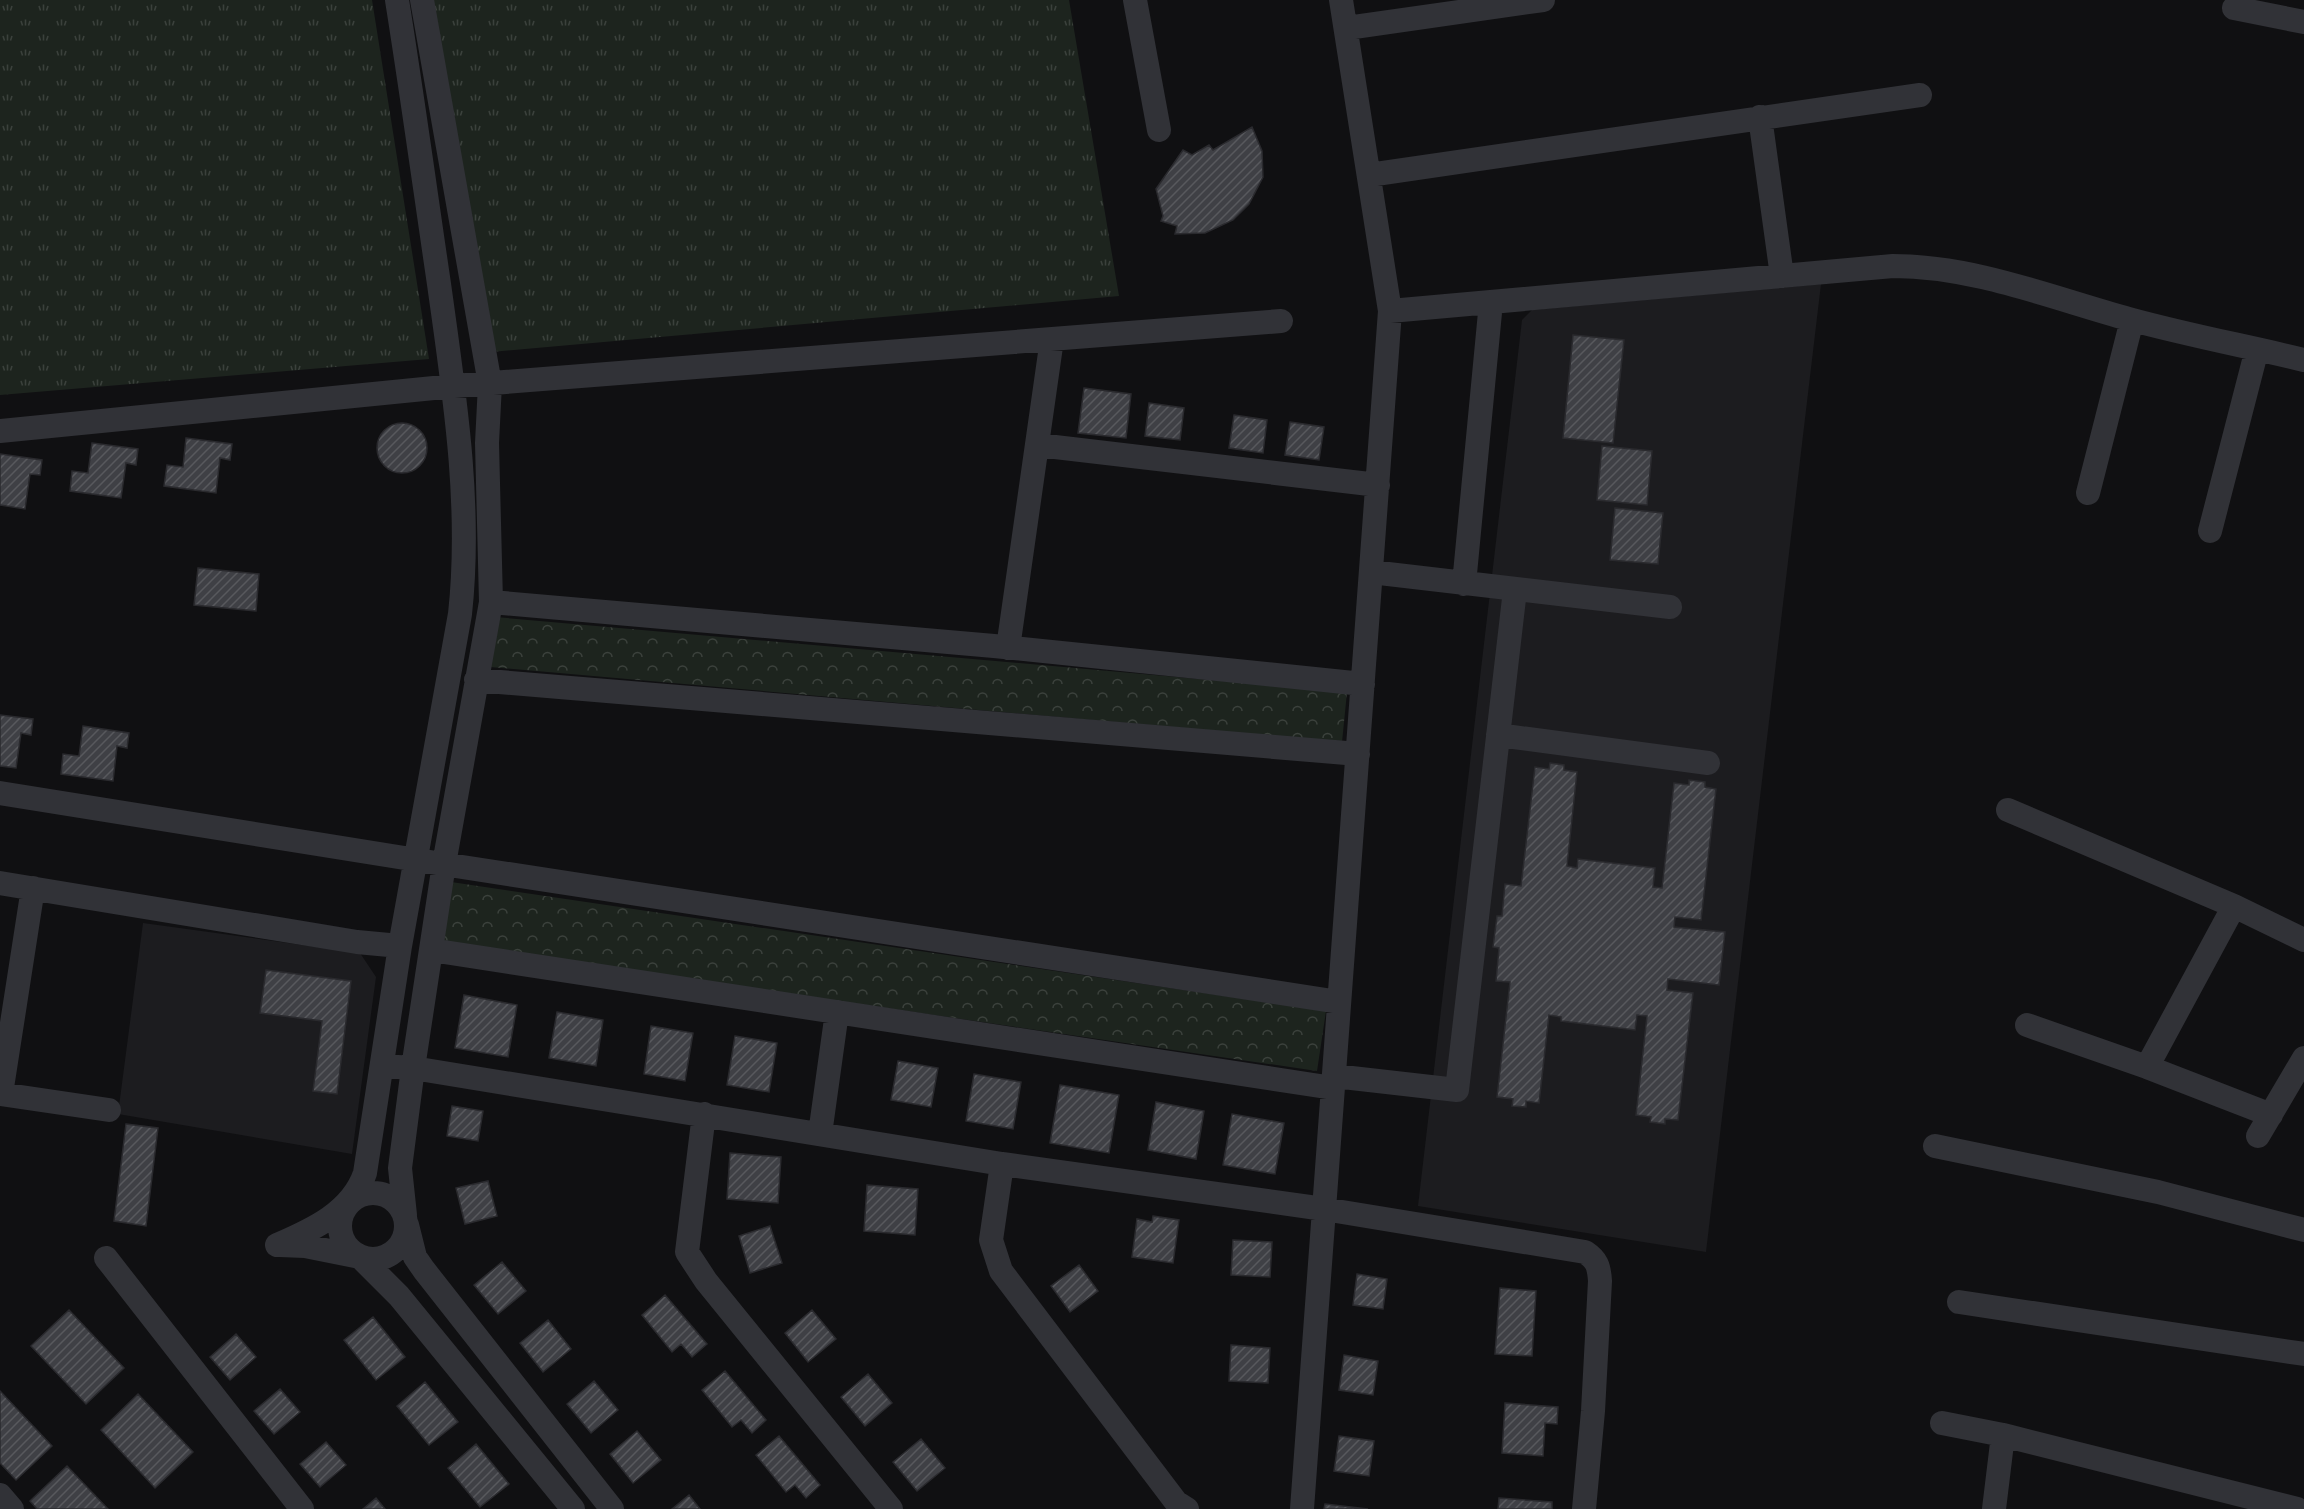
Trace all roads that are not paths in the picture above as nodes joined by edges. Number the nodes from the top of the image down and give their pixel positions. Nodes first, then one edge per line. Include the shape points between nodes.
1 (396, 0) edge
2 (422, 0) edge
3 (1135, 0) edge
4 (1341, 0) edge
5 (1543, 0) edge
6 (2234, 8) dead end
7 (2304, 22) edge
8 (1347, 28) junction
9 (1920, 95) dead end
10 (1760, 117) junction
11 (1159, 130) dead end
12 (1369, 175) junction
13 (1782, 276) junction
14 (1491, 302) junction
15 (1390, 311) junction
16 (2132, 320) junction
17 (1281, 321) dead end
18 (1052, 339) junction
19 (2257, 349) junction
20 (2304, 360) edge
21 (490, 384) junction
22 (454, 386) junction
23 (0, 431) edge
24 (1038, 445) junction
25 (1378, 485) junction
26 (2088, 493) dead end
27 (2210, 531) dead end
28 (1371, 572) junction
29 (1464, 584) junction
30 (1515, 590) junction
31 (491, 602) junction
32 (1670, 607) dead end
33 (1008, 648) junction
34 (476, 680) junction
35 (1363, 684) junction
36 (1498, 735) junction
37 (1358, 754) junction
38 (1708, 763) dead end
39 (0, 793) edge
40 (2008, 810) dead end
41 (417, 860) junction
42 (444, 864) junction
43 (0, 883) edge
44 (33, 888) junction
45 (2234, 906) junction
46 (2304, 940) edge
47 (400, 946) junction
48 (431, 950) junction
49 (1339, 1002) junction
50 (837, 1012) junction
51 (2027, 1025) dead end
52 (2304, 1058) edge
53 (382, 1066) junction
54 (2147, 1067) junction
55 (413, 1068) junction
56 (1333, 1082) junction
57 (109, 1110) dead end
58 (704, 1114) junction
59 (2271, 1115) junction
60 (820, 1134) junction
61 (2259, 1136) dead end
62 (1935, 1146) dead end
63 (1002, 1164) junction
64 (351, 1201) junction
65 (1324, 1209) junction
66 (406, 1220) junction
67 (2304, 1230) edge
68 (360, 1257) junction
69 (106, 1258) dead end
70 (1959, 1302) dead end
71 (2304, 1354) edge
72 (1942, 1423) dead end
73 (2003, 1435) junction
74 (0, 1495) edge
75 (12, 1509) edge
76 (302, 1509) edge
77 (573, 1509) edge
78 (612, 1509) edge
79 (891, 1509) edge
80 (1187, 1509) edge
81 (1302, 1509) edge
82 (1584, 1509) edge
83 (1994, 1509) edge
84 (2297, 1509) edge

1 - 22 street
2 - 21 street
3 - 11 street
4 - 8 street
5 - 8 street
6 - 7 street
8 - 12 street
9 - 10 street
10 - 12 street
10 - 13 street
12 - 15 street
13 - 14 street
13 - 16 street via 1920,266 2004,283
14 - 15 street
14 - 29 street
15 - 25 street
16 - 19 street
16 - 26 street
17 - 18 street
18 - 21 street
18 - 24 street
19 - 20 street
19 - 27 street
21 - 22 street
21 - 31 street via 487,443
22 - 23 street
22 - 41 street via 465,574
24 - 25 street
24 - 33 street
25 - 28 street
28 - 29 street
28 - 35 street
29 - 30 street
30 - 32 street
30 - 36 street
31 - 33 street
31 - 34 street
33 - 35 street
34 - 37 street
34 - 42 street
35 - 37 street
36 - 38 street
36 - 56 street via 1457,1090
37 - 49 street
39 - 41 street
40 - 45 street
41 - 42 street
41 - 47 street
42 - 48 street
42 - 49 street
43 - 44 street
44 - 47 street
44 - 57 street via 1,1094
45 - 46 street
45 - 54 street
47 - 53 street
48 - 50 street
48 - 55 street
49 - 56 street
50 - 56 street
50 - 60 street
51 - 54 street
52 - 59 street
53 - 55 street
53 - 64 street via 369,1162
54 - 59 street
55 - 58 street
55 - 66 street via 400,1168
56 - 65 street
58 - 60 street
58 - 79 street via 687,1252 706,1281
59 - 61 street
60 - 63 street
62 - 67 street via 2158,1192
63 - 65 street
63 - 80 street via 991,1240 1001,1271 1176,1502
64 - 66 street via 358,1195 377,1192 394,1200
64 - 68 street via 340,1227 346,1245
64 - 68 street via 328,1220 278,1245
65 - 81 street
65 - 82 street via 1585,1252 1595,1259 1600,1281
66 - 68 street via 406,1234 396,1250 379,1259
66 - 78 street via 415,1257 424,1270
68 - 77 street via 399,1296
69 - 76 street
70 - 71 street
72 - 73 street
73 - 83 street
73 - 84 street
74 - 75 street

